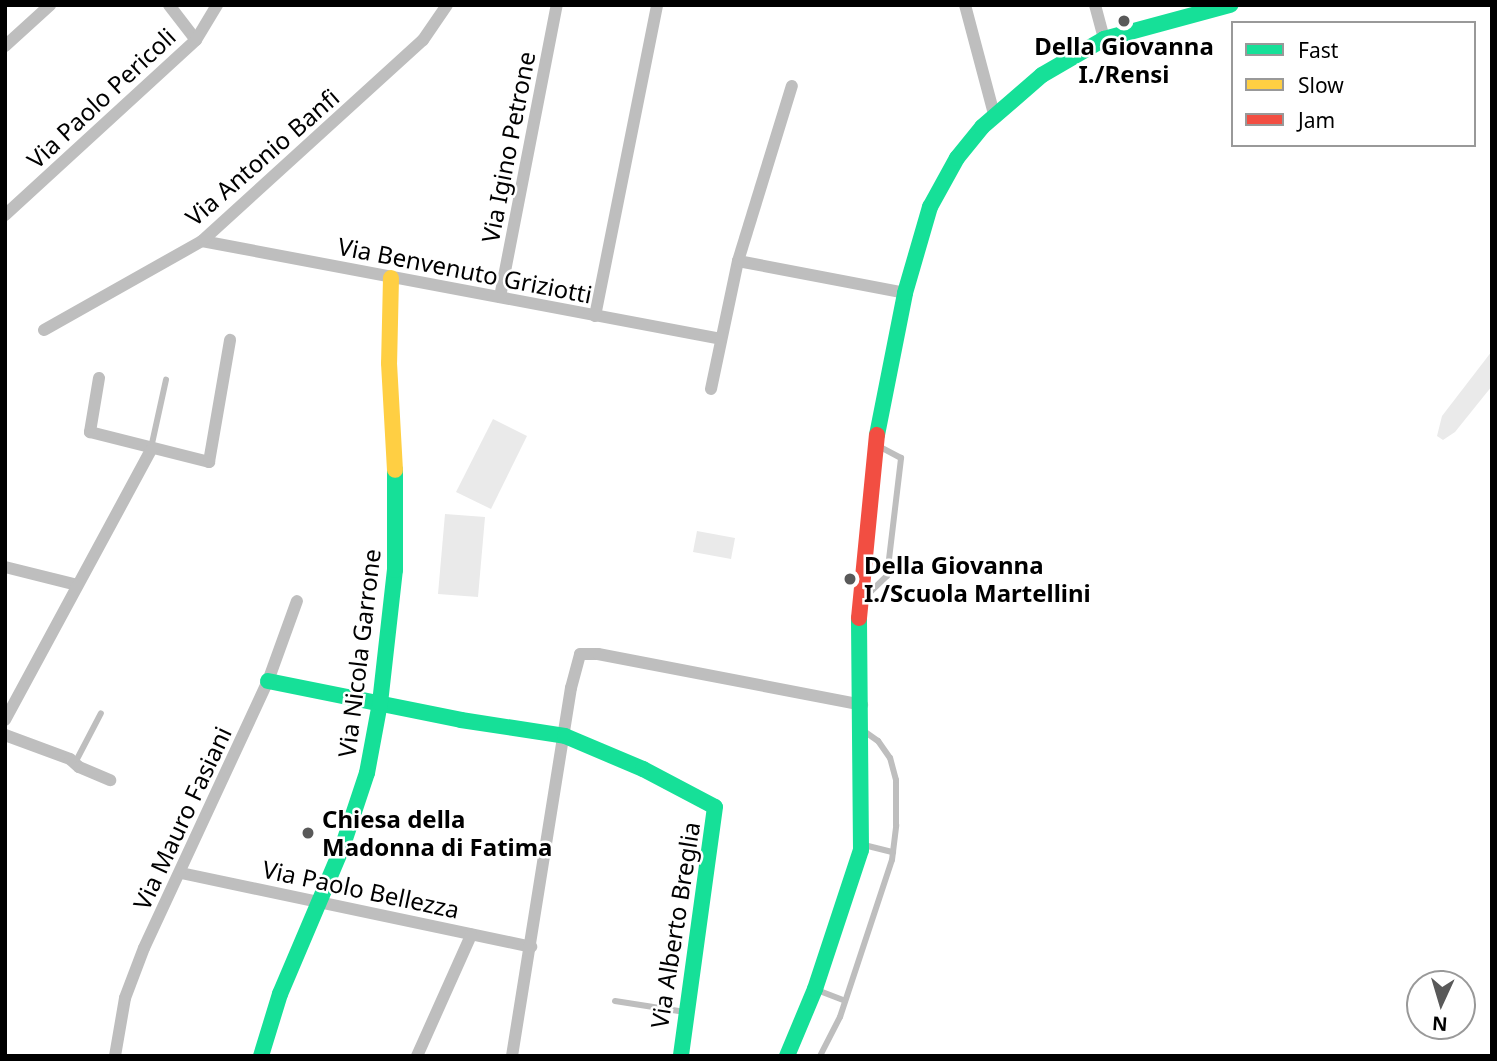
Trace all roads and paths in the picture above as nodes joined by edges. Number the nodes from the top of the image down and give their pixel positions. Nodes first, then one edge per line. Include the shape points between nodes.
1 (50, 5) edge
2 (169, 5) edge
3 (217, 5) edge
4 (447, 5) edge
5 (557, 5) edge
6 (657, 5) edge
7 (965, 5) edge
8 (1095, 5) edge
9 (1226, 6) edge
10 (196, 40) junction
11 (1104, 40) junction
12 (5, 46) edge
13 (792, 86) dead end
14 (994, 114) junction
15 (5, 215) edge
16 (202, 241) junction
17 (738, 261) junction
18 (391, 278) junction
19 (905, 293) junction
20 (500, 297) junction
21 (596, 316) junction
22 (44, 330) dead end
23 (721, 339) junction
24 (230, 340) dead end
25 (99, 378) dead end
26 (166, 380) dead end
27 (711, 388) dead end
28 (875, 444) junction
29 (151, 450) junction
30 (5, 567) edge
31 (77, 584) junction
32 (297, 601) dead end
33 (859, 602) junction
34 (268, 681) junction
35 (380, 703) junction
36 (862, 705) junction
37 (101, 713) dead end
38 (5, 720) edge
39 (862, 730) junction
40 (5, 735) edge
41 (565, 736) junction
42 (75, 763) junction
43 (110, 780) dead end
44 (861, 844) junction
45 (893, 852) junction
46 (181, 873) junction
47 (318, 899) junction
48 (471, 935) junction
49 (531, 947) junction
50 (815, 989) junction
51 (615, 1001) dead end
52 (845, 1001) junction
53 (685, 1012) junction
54 (115, 1056) edge
55 (261, 1056) edge
56 (417, 1056) edge
57 (512, 1056) edge
58 (681, 1056) edge
59 (787, 1056) edge
60 (820, 1056) edge

1 - 12 street
2 - 10 street
3 - 10 street, Via Paolo Pericoli
4 - 16 street, Via Antonio Banfi via 423,40
5 - 20 street, Via Igino Petrone
6 - 21 street
7 - 14 street
8 - 11 street
9 - 11 street
10 - 15 street, Via Paolo Pericoli
11 - 14 street via 1042,75
13 - 17 street
14 - 19 street via 957,158 930,207
16 - 18 street, Via Benvenuto Griziotti
16 - 22 street, Via Antonio Banfi
17 - 19 street
17 - 23 street
18 - 20 street, Via Benvenuto Griziotti
18 - 35 street, Via Nicola Garrone via 395,570
19 - 28 street
20 - 21 street, Via Benvenuto Griziotti
21 - 23 street, Via Benvenuto Griziotti
23 - 27 street
24 - 29 street via 209,462
25 - 29 street via 90,432
26 - 29 lane
28 - 33 street
28 - 33 lane via 901,458 887,576
29 - 31 street
30 - 31 street
31 - 38 street
32 - 34 street, Via Mauro Fasiani
33 - 36 street
34 - 35 street, Via Alberto Breglia
34 - 46 street, Via Mauro Fasiani
35 - 41 street, Via Alberto Breglia
35 - 47 street, Via Nicola Garrone via 367,773 342,848
36 - 39 street
36 - 41 street via 583,653 574,671
37 - 42 lane
39 - 44 street
39 - 45 lane via 878,741 890,758 896,780
40 - 42 street
41 - 49 street
41 - 53 street, Via Alberto Breglia via 643,769 715,807
42 - 43 street
44 - 45 lane
44 - 50 street
45 - 52 lane
46 - 47 street, Via Paolo Bellezza
46 - 54 street, Via Mauro Fasiani via 125,998
47 - 48 street, Via Paolo Bellezza
47 - 55 street, Via Nicola Garrone
48 - 49 street, Via Paolo Bellezza
48 - 56 street
49 - 57 street
50 - 52 lane
50 - 59 street
51 - 53 lane
52 - 60 lane
53 - 58 street, Via Alberto Breglia

